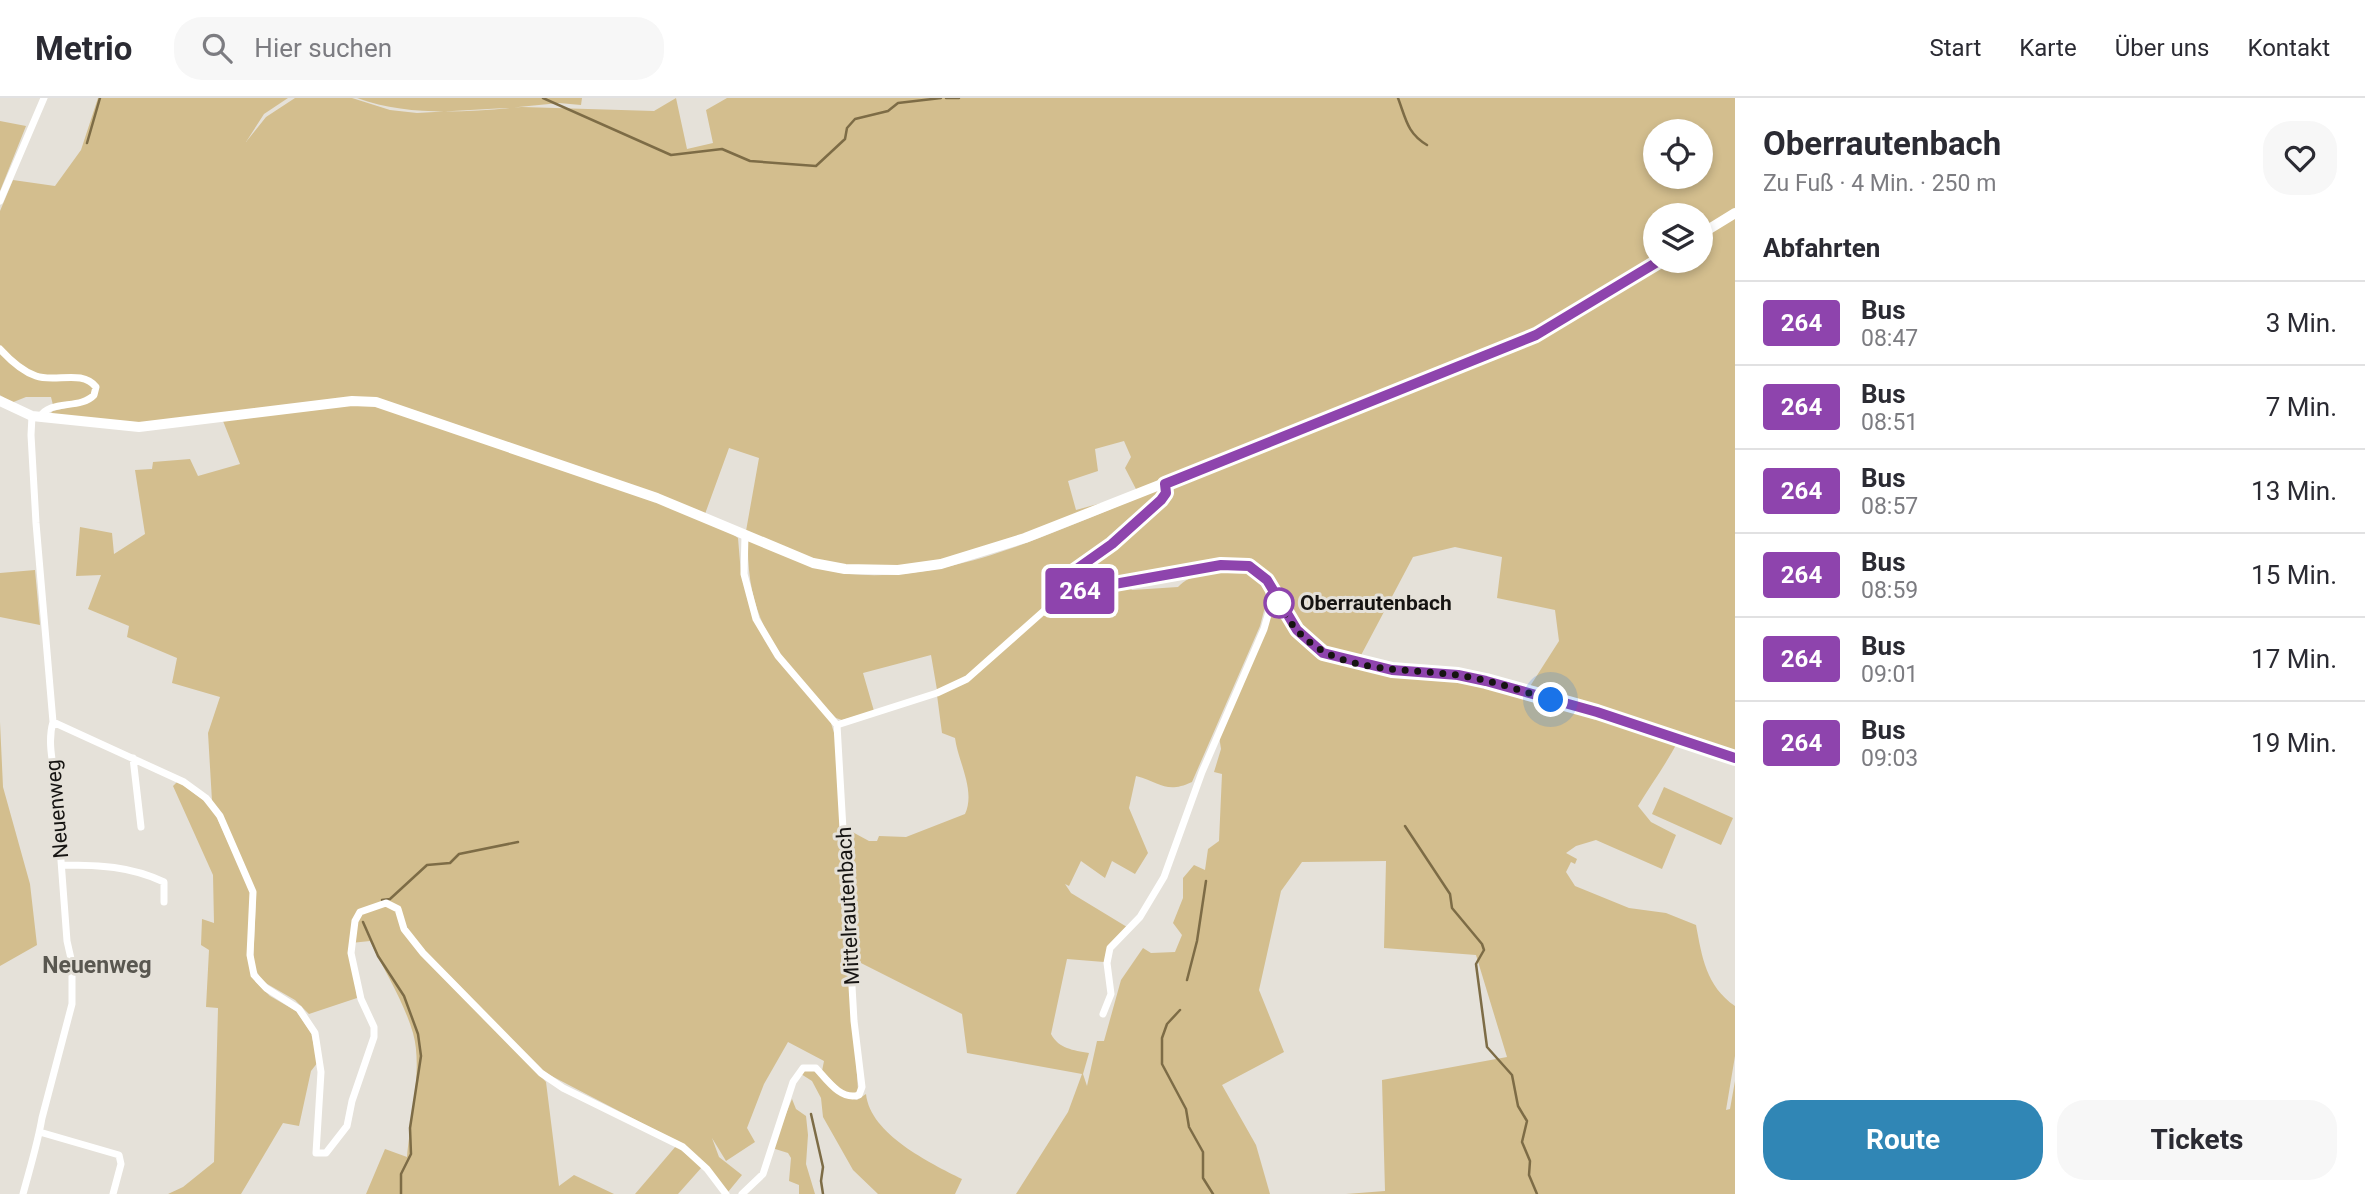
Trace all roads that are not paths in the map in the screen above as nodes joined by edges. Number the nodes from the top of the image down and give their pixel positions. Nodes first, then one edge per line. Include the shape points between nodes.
1 (44, 98) edge
2 (0, 201) edge
3 (1735, 214) edge
4 (1713, 227) edge
5 (1643, 271) edge
6 (0, 349) edge
7 (0, 401) edge
8 (36, 417) junction
9 (1165, 484) junction
10 (746, 535) junction
11 (1064, 593) junction
12 (1274, 594) junction
13 (53, 722) junction
14 (837, 725) junction
15 (133, 758) junction
16 (1735, 758) edge
17 (141, 827) dead end
18 (62, 865) junction
19 (164, 902) dead end
20 (1103, 1014) dead end
21 (43, 1133) junction
22 (23, 1194) edge
23 (113, 1194) edge
24 (726, 1194) edge
25 (742, 1194) edge

1 - 2 street
3 - 4 main road
5 - 9 main road via 1536,335
6 - 8 street via 34,376 84,378 95,385 88,401 52,408
7 - 8 main road
8 - 10 main road via 151,426 352,401 376,402 657,498
8 - 13 street, Neuenweg via 35,502
9 - 10 main road via 998,548 898,570 822,565
9 - 11 street via 1161,500 1071,573
10 - 14 street via 744,574 756,619 778,656
11 - 12 street via 1241,564 1263,576
11 - 14 street via 967,679
12 - 16 street via 1297,630 1323,653 1392,670 1486,681
12 - 20 street via 1164,877 1140,917 1110,948 1111,994
13 - 15 street
13 - 18 street, Neuenweg via 50,733 59,791
14 - 25 street, Mittelrautenbach via 862,1090 857,1096 846,1095 816,1068 803,1068 793,1083 763,1174
15 - 17 street
15 - 24 street via 197,790 220,816 253,892 251,965 261,983 299,1009 315,1032 321,1072 314,1149 324,1154 347,1126 375,1032 352,960 355,921 362,909 391,904 423,953 541,1073 683,1147
18 - 19 street via 115,865 156,878 164,882
18 - 21 street, Neuenweg via 72,1004 42,1118
21 - 22 street, Neuenweg via 36,1142
21 - 23 street via 119,1155

